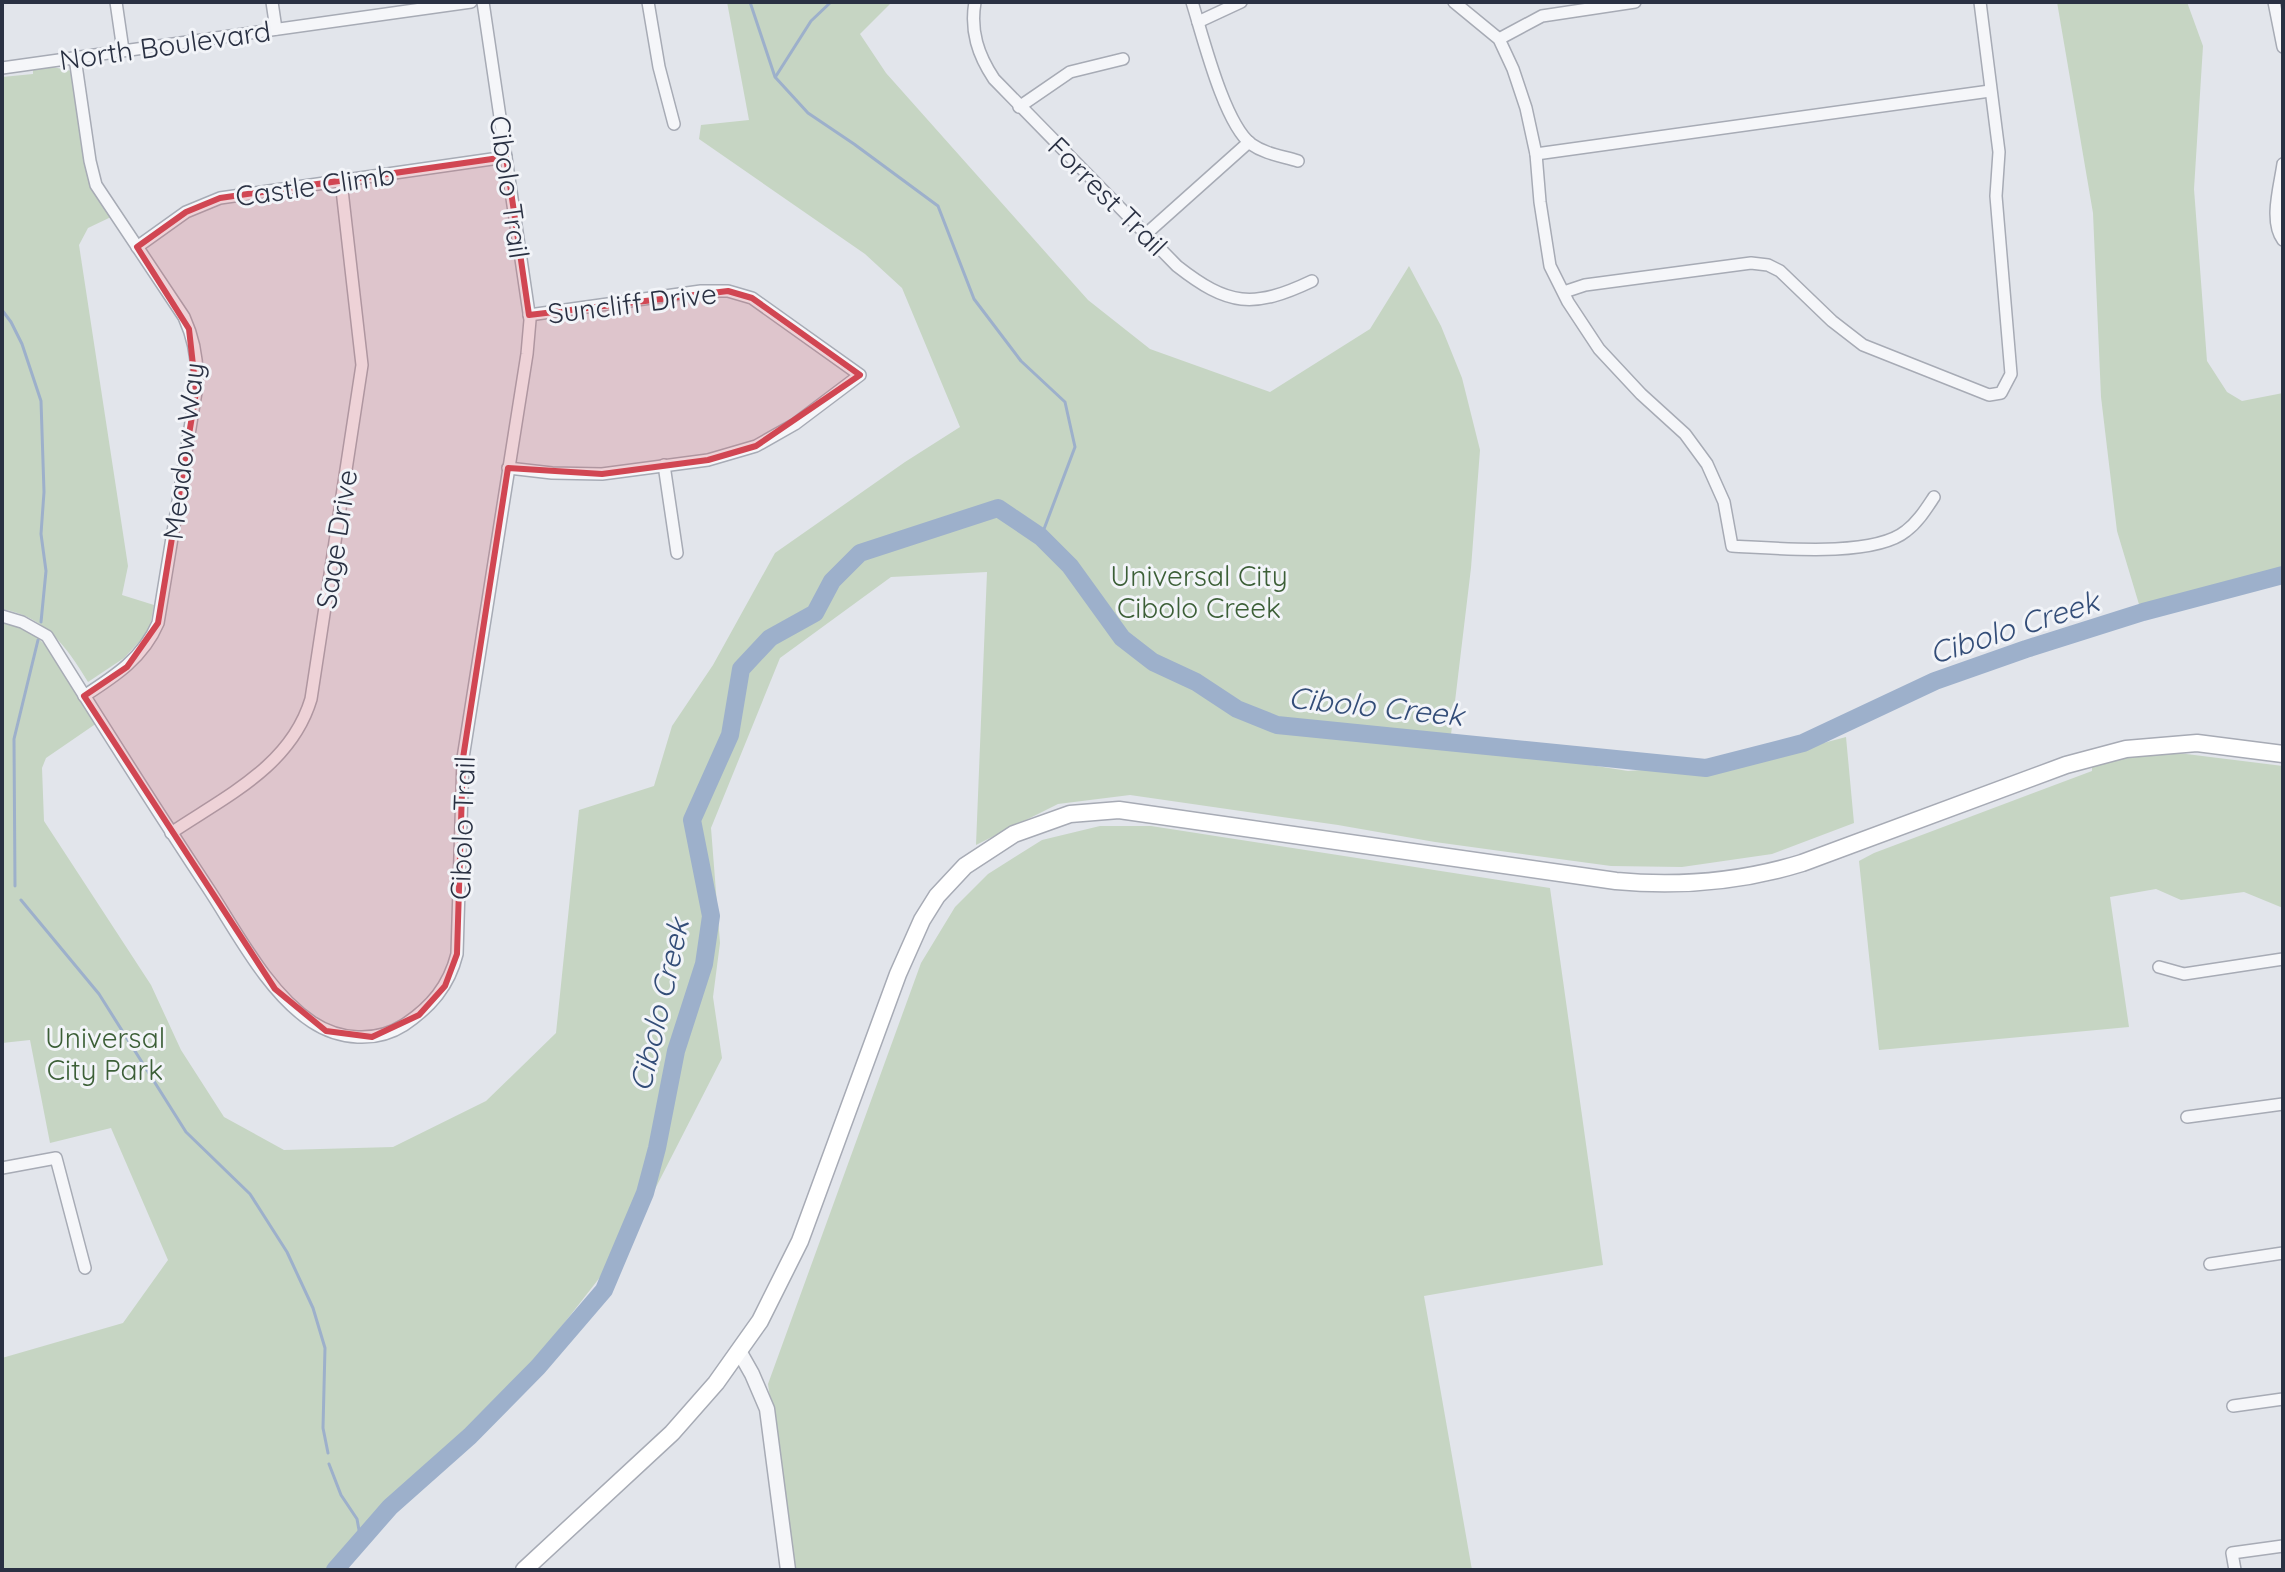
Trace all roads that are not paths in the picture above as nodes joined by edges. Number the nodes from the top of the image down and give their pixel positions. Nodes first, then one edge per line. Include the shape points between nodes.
1 (116, 2) edge
2 (272, 2) edge
3 (471, 2) edge
4 (483, 2) edge
5 (648, 2) edge
6 (975, 2) edge
7 (1192, 2) edge
8 (1241, 2) edge
9 (1454, 2) edge
10 (1635, 2) edge
11 (1980, 2) edge
12 (2274, 2) edge
13 (1198, 22) junction
14 (276, 29) junction
15 (1499, 39) junction
16 (2283, 47) edge
17 (123, 50) junction
18 (75, 58) junction
19 (1123, 59) dead end
20 (2, 68) edge
21 (1990, 91) junction
22 (1019, 107) junction
23 (674, 124) dead end
24 (1249, 142) junction
25 (1536, 154) junction
26 (506, 157) junction
27 (1298, 161) dead end
28 (2283, 164) edge
29 (341, 181) junction
30 (1146, 234) junction
31 (2283, 240) edge
32 (137, 247) junction
33 (1312, 281) dead end
34 (1564, 292) junction
35 (529, 315) junction
36 (664, 465) junction
37 (508, 468) junction
38 (1934, 497) dead end
39 (677, 553) dead end
40 (2, 616) edge
41 (84, 696) junction
42 (2283, 754) edge
43 (171, 833) junction
44 (2283, 959) edge
45 (2159, 967) dead end
46 (2283, 1104) edge
47 (2187, 1117) dead end
48 (2, 1168) edge
49 (2283, 1253) edge
50 (2210, 1264) dead end
51 (85, 1268) dead end
52 (739, 1351) junction
53 (2283, 1399) edge
54 (2233, 1406) dead end
55 (2283, 1546) edge
56 (524, 1570) edge
57 (788, 1570) edge
58 (2235, 1570) edge

1 - 17 street
2 - 14 street
3 - 14 street, North Boulevard
4 - 26 street, Cibolo Trail
5 - 23 street
6 - 22 street, Forrest Trail via 973,24 983,62
7 - 13 street
8 - 13 street
9 - 15 street
10 - 15 street via 1542,16
11 - 21 street
12 - 16 street
13 - 24 street via 1228,110
14 - 17 street, North Boulevard
15 - 25 street via 1526,108
17 - 18 street, North Boulevard
18 - 20 street, North Boulevard
18 - 32 street, Meadow Way via 96,185
19 - 22 street via 1070,72
21 - 25 street
21 - 34 street via 1999,152 1996,196 2011,374 2004,398 1863,345 1768,265 1751,263
22 - 30 street, Forrest Trail
24 - 27 street
24 - 30 street
25 - 34 street via 1550,266
26 - 29 street, Castle Climb
26 - 35 street, Cibolo Trail
28 - 31 street via 2277,219
29 - 32 street, Castle Climb via 202,203
29 - 43 street, Sage Drive via 362,365 311,699 281,756
30 - 33 street, Forrest Trail via 1199,283 1238,301 1292,291
32 - 41 street, Meadow Way via 189,329 196,353 196,392 158,623 127,667
34 - 38 street via 1599,349 1685,434 1707,464 1724,502 1732,546 1876,545 1905,532
35 - 36 street, Suncliff Drive via 728,291 752,298 860,375 756,446 708,460
35 - 37 street, Cibolo Trail
36 - 37 street, Suncliff Drive via 589,474
36 - 39 street
37 - 43 street, Cibolo Trail via 463,758 457,954 437,997 400,1027 372,1037 350,1037 311,1022 275,989
40 - 41 street, Cibolo Trail via 47,636
41 - 43 street, Cibolo Trail
42 - 52 main road via 2197,743 2126,749 2066,765 1802,863 1690,885 1438,857 1142,812 1070,814 1035,825 965,866 922,920 800,1241
44 - 45 street via 2184,974
46 - 47 street
48 - 51 street via 56,1158
49 - 50 street
52 - 56 main road via 672,1433
52 - 57 street via 767,1409
53 - 54 street
55 - 58 street via 2232,1553

